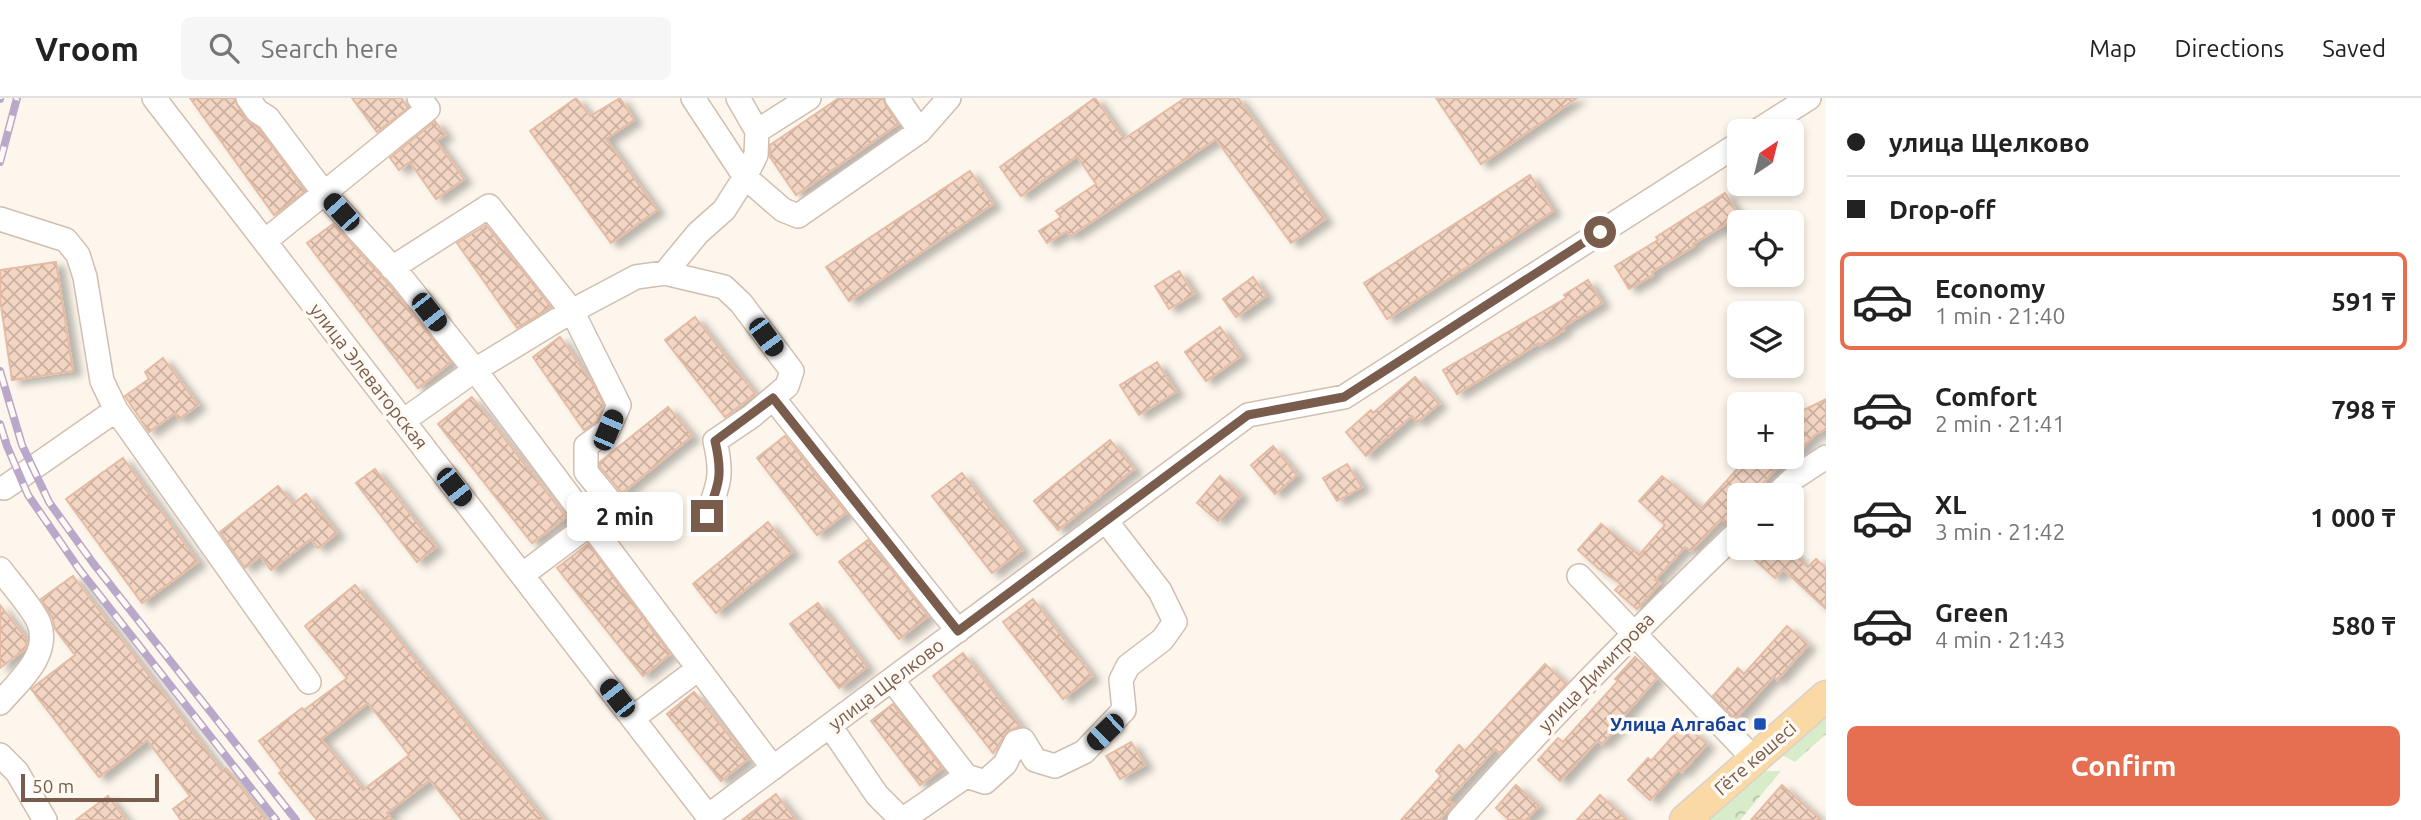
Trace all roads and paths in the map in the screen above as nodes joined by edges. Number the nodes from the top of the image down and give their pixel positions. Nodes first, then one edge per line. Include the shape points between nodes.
1 (154, 98) edge
2 (248, 98) edge
3 (694, 98) edge
4 (809, 98) edge
5 (897, 98) edge
6 (949, 98) edge
7 (1809, 98) edge
8 (742, 100) edge
9 (430, 102) edge
10 (1776, 119) edge
11 (757, 131) junction
12 (920, 131) junction
13 (1727, 151) edge
14 (745, 177) junction
15 (324, 193) junction
16 (0, 219) edge
17 (265, 241) junction
18 (392, 268) junction
19 (665, 273) junction
20 (572, 311) junction
21 (475, 370) junction
22 (773, 398) junction
23 (116, 410) junction
24 (403, 421) junction
25 (1826, 457) edge
26 (1789, 483) edge
27 (1, 487) edge
28 (707, 516) dead end
29 (1106, 521) junction
30 (589, 523) junction
31 (1727, 543) edge
32 (0, 569) edge
33 (522, 575) junction
34 (1579, 576) dead end
35 (958, 631) junction
36 (1633, 633) junction
37 (698, 669) junction
38 (892, 680) junction
39 (309, 681) dead end
40 (1826, 696) edge
41 (0, 703) edge
42 (633, 718) junction
43 (830, 726) junction
44 (0, 755) edge
45 (1754, 759) junction
46 (773, 768) junction
47 (966, 776) junction
48 (710, 818) edge
49 (45, 820) edge
50 (1459, 820) edge
51 (1685, 820) edge

1 - 17 street, улица Элеваторская
2 - 15 street
3 - 14 street
4 - 11 street
5 - 12 street
6 - 12 street
7 - 10 street
8 - 11 street
9 - 15 street
11 - 14 street via 756,155
12 - 14 street via 798,216 783,211
13 - 29 street, улица Щелково via 1344,397 1248,415
14 - 19 street via 724,210
15 - 17 street
15 - 18 street
16 - 23 street via 66,240 78,255 102,381
17 - 24 street, улица Элеваторская
18 - 20 street via 489,206
18 - 21 street
19 - 20 street via 636,277
19 - 22 street via 724,287 741,303 792,372 787,386
20 - 21 street
20 - 30 street via 619,405 608,430 586,446 586,472 614,506
21 - 24 street
21 - 30 street
22 - 28 street via 715,441 721,467
22 - 35 street
23 - 27 street
23 - 39 street
24 - 33 street, улица Элеваторская
25 - 26 street
29 - 35 street, улица Щелково
29 - 47 street via 1160,591 1175,622 1162,640 1128,666 1121,680 1124,710 1084,752 1055,766 1035,760 1023,740 1016,742 1005,764 985,782
30 - 33 street
30 - 37 street
31 - 36 street, улица Димитрова
32 - 41 street via 39,623 41,648 31,668
33 - 42 street, улица Элеваторская
34 - 36 street
35 - 38 street, улица Щелково
36 - 45 street
36 - 50 street, улица Димитрова
37 - 42 street
37 - 46 street
38 - 43 street, улица Щелково
38 - 47 street
40 - 45 main road, Гёте көшесі
42 - 48 street, улица Элеваторская
43 - 46 street, улица Щелково
43 - 47 street via 877,795 902,820
44 - 49 street
45 - 51 main road, Гёте көшесі
46 - 48 street, улица Щелково

